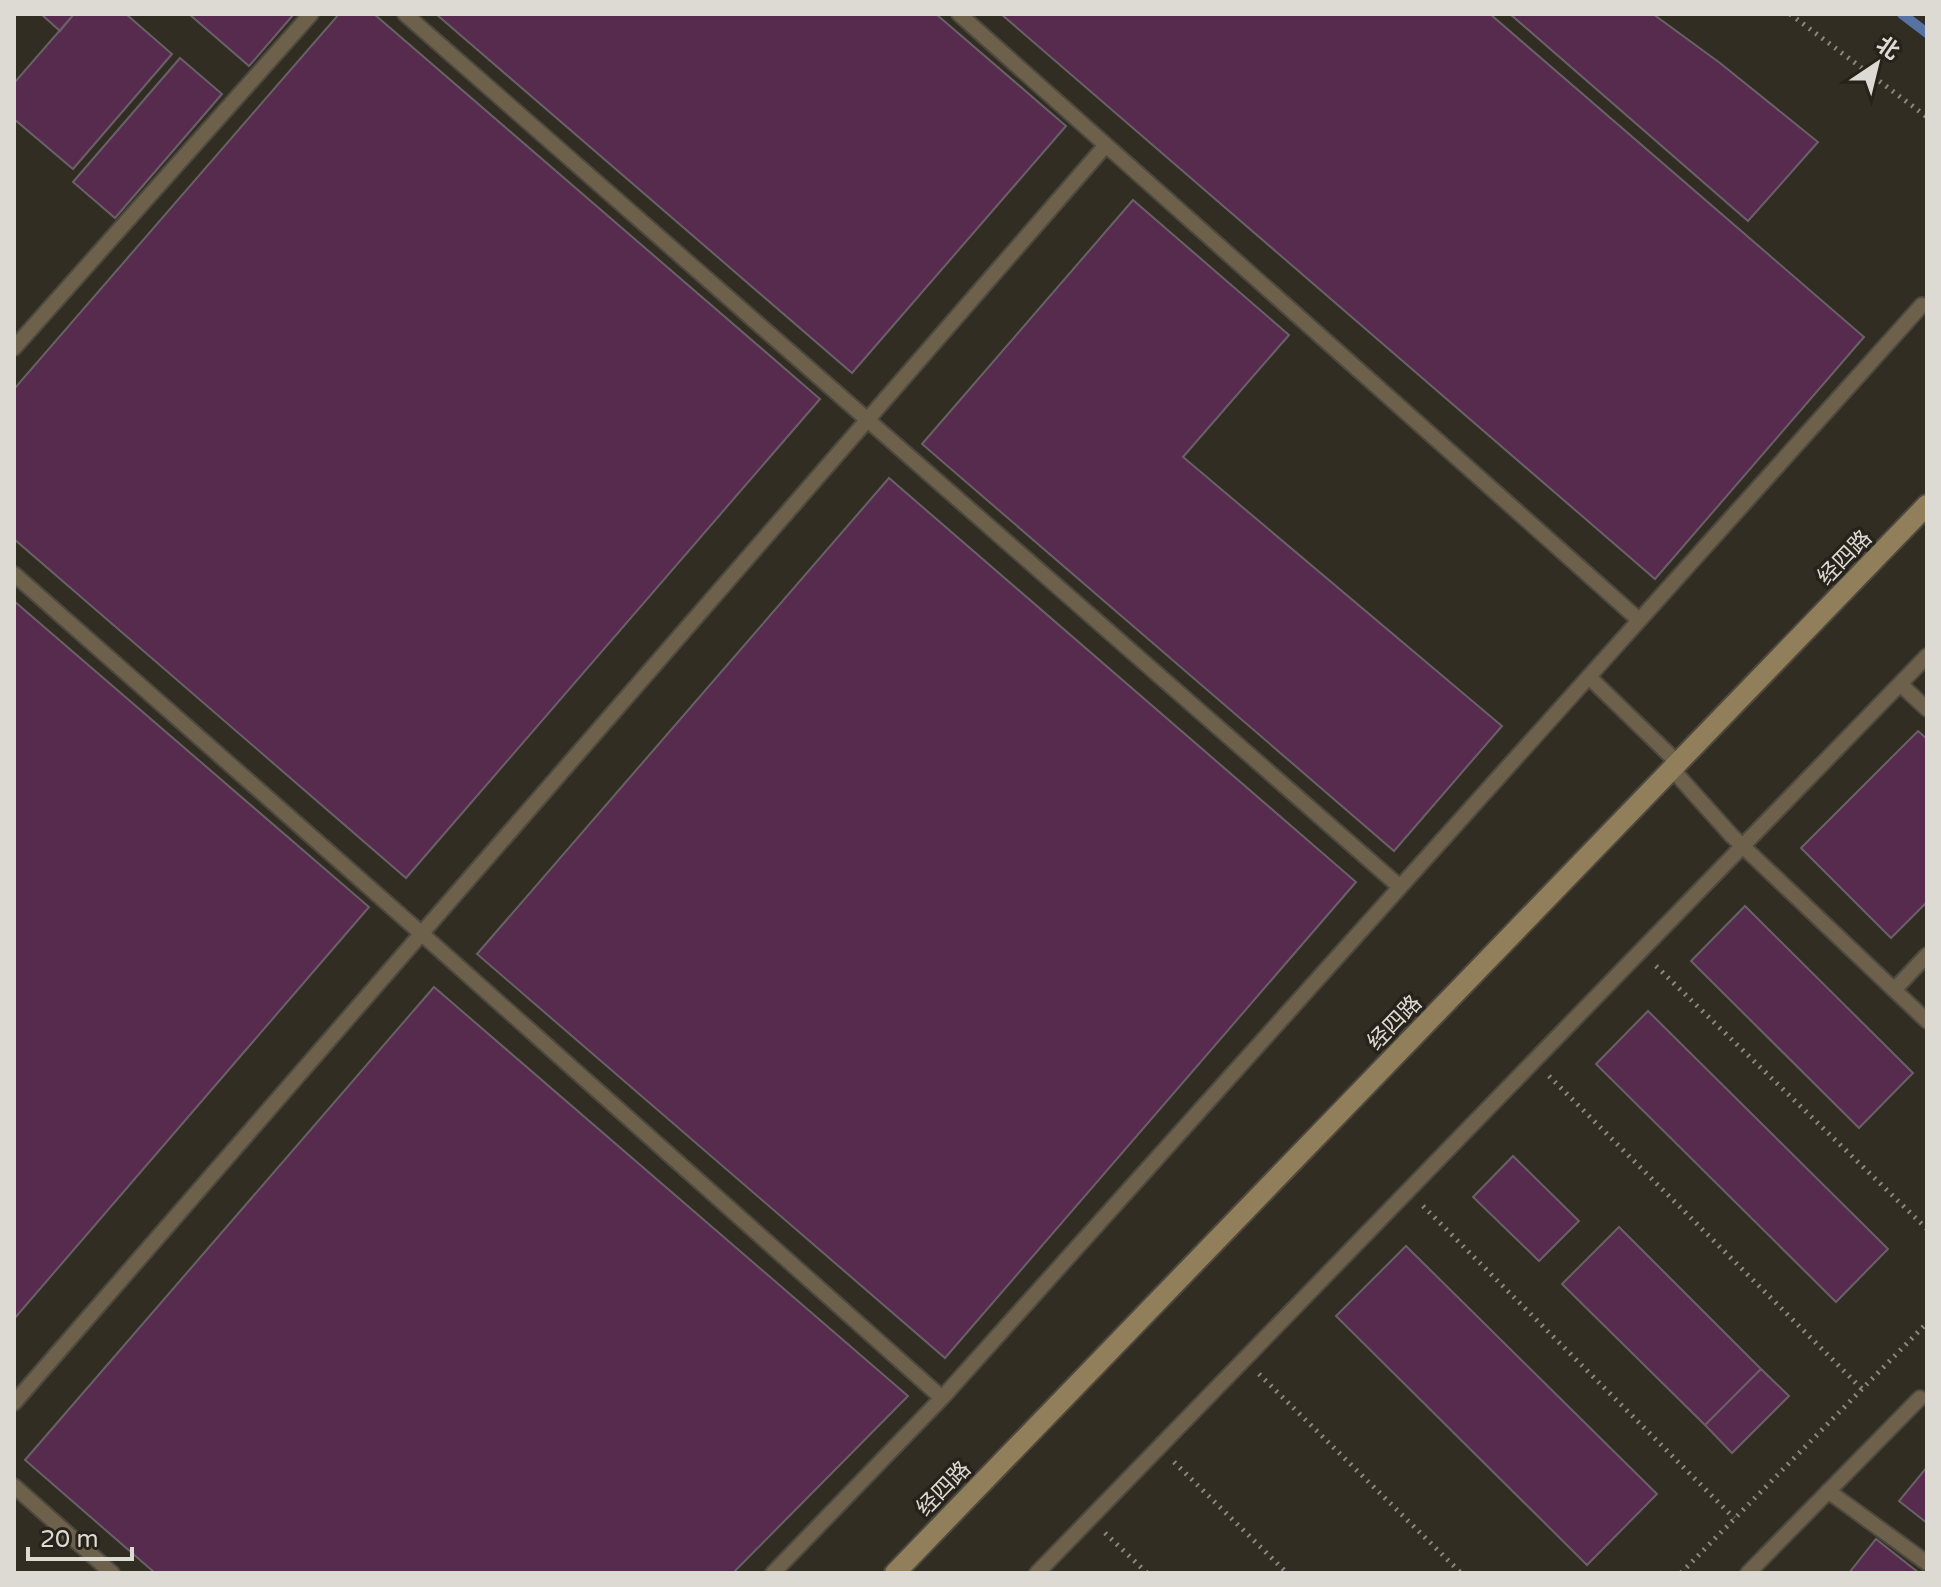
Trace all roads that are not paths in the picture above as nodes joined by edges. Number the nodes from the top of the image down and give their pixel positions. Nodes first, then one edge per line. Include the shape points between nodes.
1 (311, 14) edge
2 (405, 14) edge
3 (959, 14) edge
4 (1106, 145) junction
5 (1922, 305) dead end
6 (14, 348) edge
7 (867, 420) junction
8 (1927, 505) edge
9 (14, 574) edge
10 (1639, 620) junction
11 (1927, 656) edge
12 (1589, 677) junction
13 (1900, 684) junction
14 (1927, 709) edge
15 (1675, 766) junction
16 (1743, 846) junction
17 (1400, 887) junction
18 (422, 934) junction
19 (1927, 955) edge
20 (1894, 990) junction
21 (1927, 1021) edge
22 (942, 1398) junction
23 (1920, 1398) dead end
24 (14, 1403) edge
25 (14, 1486) edge
26 (1828, 1491) junction
27 (1927, 1563) edge
28 (112, 1573) edge
29 (773, 1573) edge
30 (895, 1573) edge
31 (1037, 1573) edge
32 (1748, 1573) edge

1 - 6 lane
2 - 7 lane
3 - 4 lane
4 - 7 lane
4 - 10 lane
5 - 10 lane
7 - 17 lane
7 - 18 lane
8 - 15 street, 经四路
9 - 18 lane
10 - 12 lane
11 - 13 lane
12 - 15 lane
12 - 17 lane
13 - 14 lane
13 - 16 lane
15 - 16 lane
15 - 30 street, 经四路
16 - 20 lane
16 - 31 lane
17 - 22 lane
18 - 22 lane
18 - 24 lane
19 - 20 lane
20 - 21 lane
22 - 29 lane
23 - 26 lane
25 - 28 lane
26 - 27 lane
26 - 32 lane

